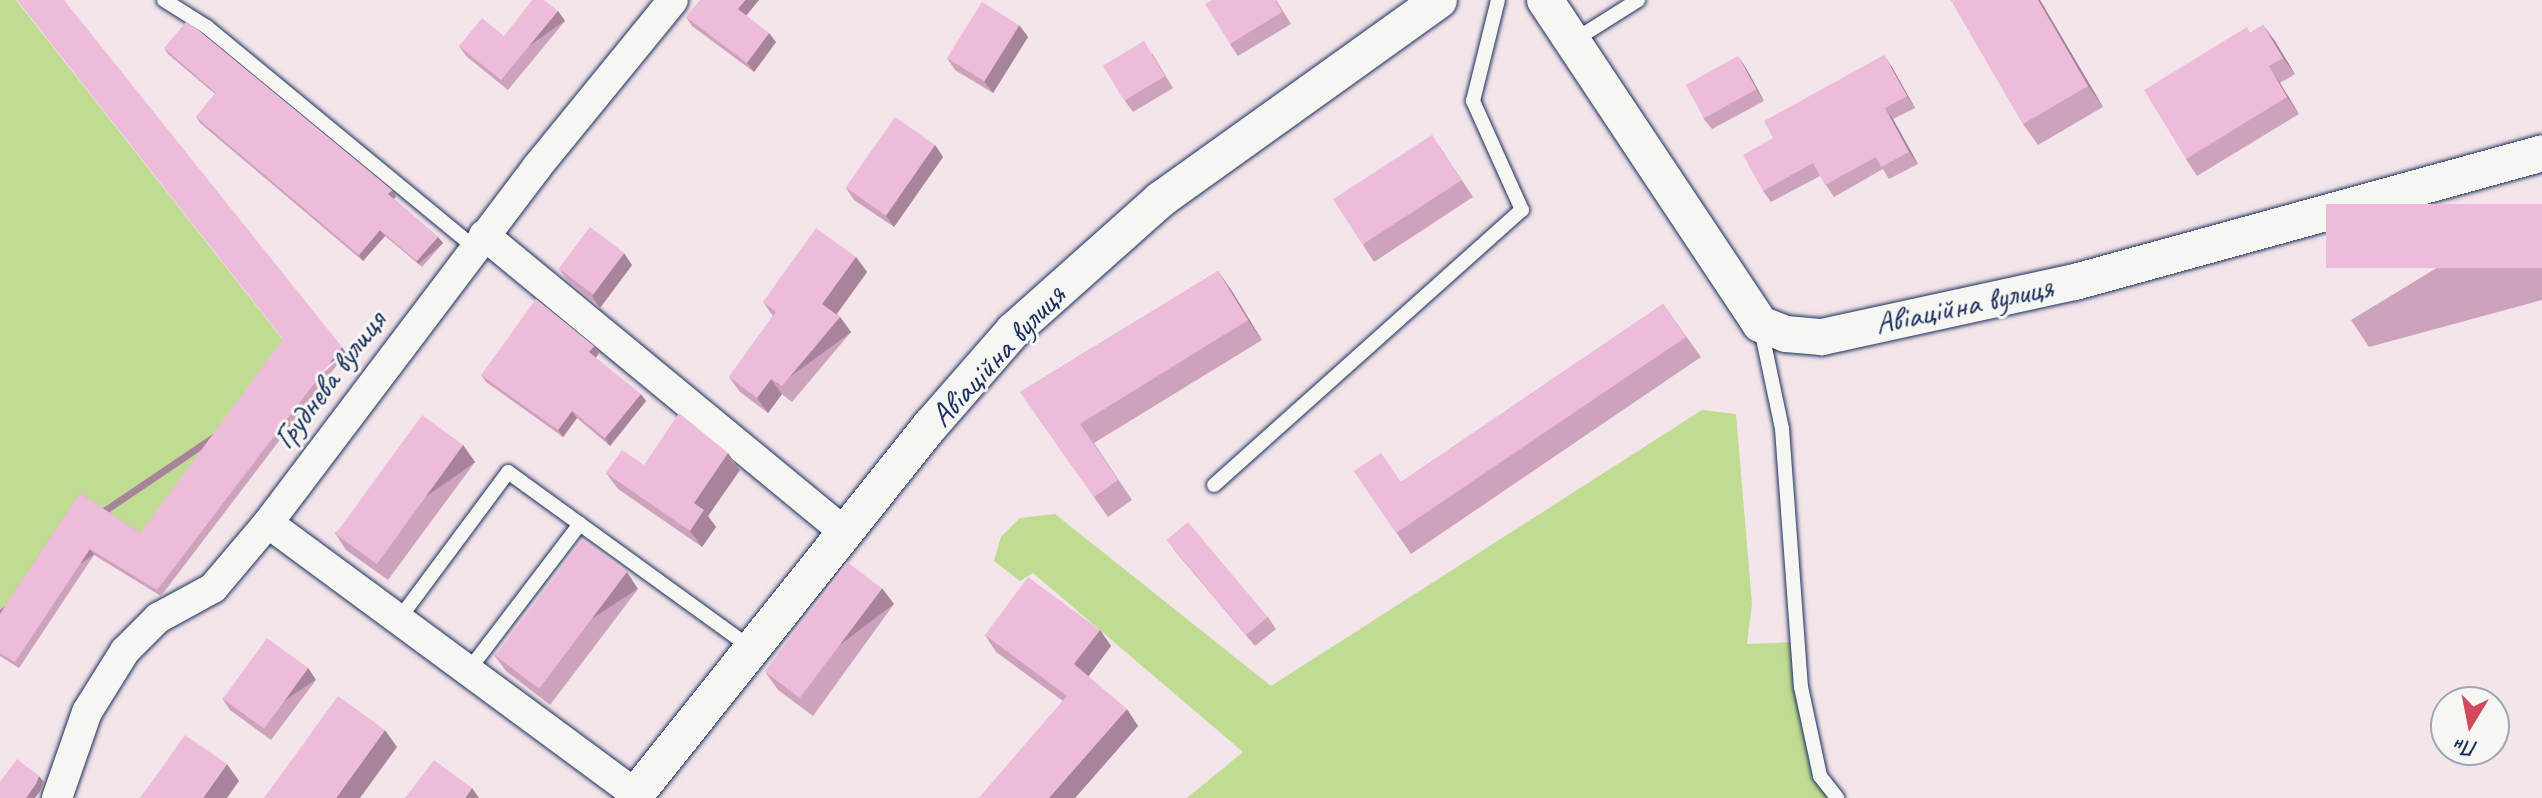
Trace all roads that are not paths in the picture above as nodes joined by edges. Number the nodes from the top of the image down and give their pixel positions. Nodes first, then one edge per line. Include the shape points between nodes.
1 (164, 0) edge
2 (673, 0) edge
3 (1439, 0) edge
4 (1498, 0) edge
5 (1545, 0) edge
6 (1638, 0) edge
7 (181, 5) edge
8 (1573, 41) junction
9 (2542, 153) edge
10 (480, 242) junction
11 (1760, 324) junction
12 (1214, 485) dead end
13 (268, 523) junction
14 (580, 524) junction
15 (845, 533) junction
16 (399, 619) junction
17 (751, 648) junction
18 (468, 671) junction
19 (634, 796) edge
20 (57, 798) edge
21 (1837, 798) edge

1 - 7 lane
2 - 10 street, Груднева вулиця
3 - 15 street, Авіаційна вулиця via 1160,200 1024,321
4 - 12 lane via 1473,101 1522,210
5 - 8 street
6 - 8 lane
7 - 10 lane
8 - 11 street
9 - 11 street, Авіаційна вулиця via 2060,286 1822,337 1786,334
10 - 13 street, Груднева вулиця
10 - 15 street
11 - 21 lane via 1782,429 1801,687 1820,776
13 - 16 street
13 - 20 street, Груднева вулиця via 213,588 158,618 125,651 87,712
14 - 16 lane via 508,472
14 - 17 lane
14 - 18 lane
15 - 17 street, Авіаційна вулиця
16 - 18 street
17 - 19 street, Авіаційна вулиця
18 - 19 street

